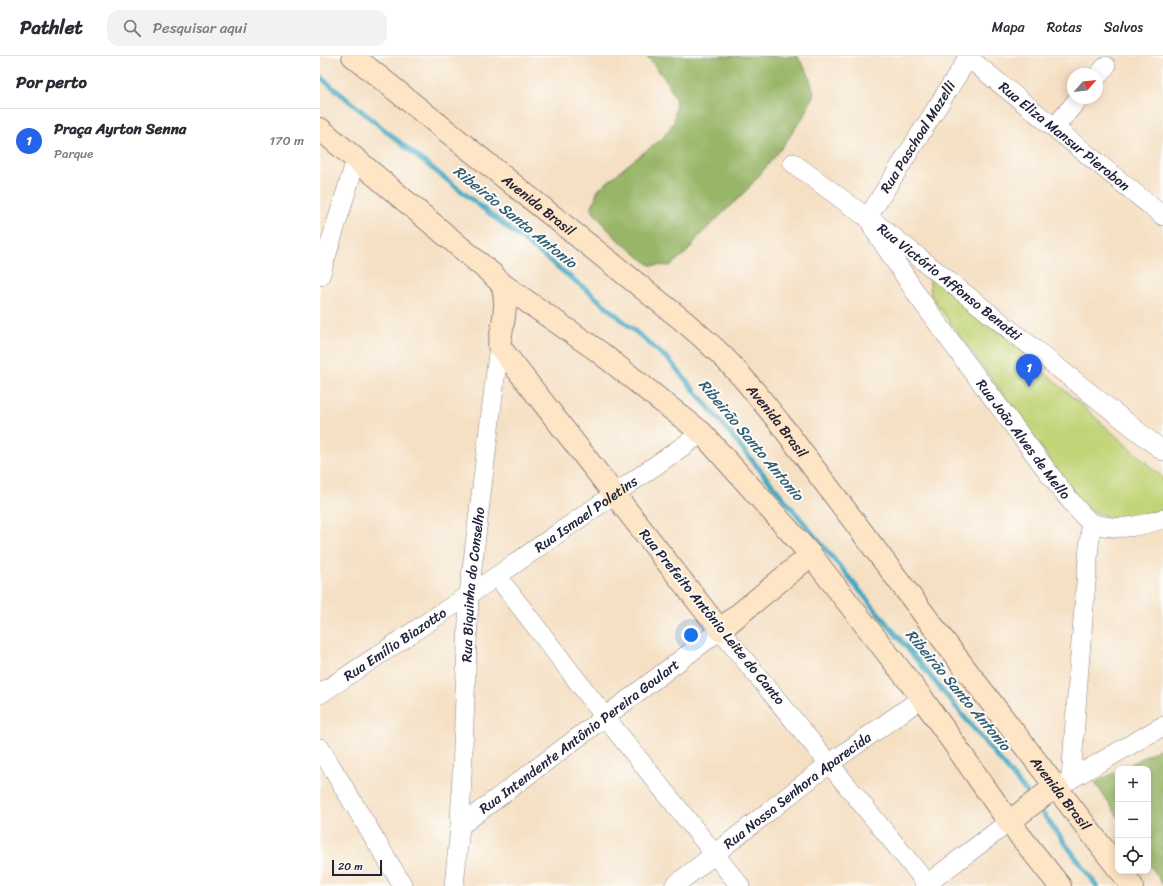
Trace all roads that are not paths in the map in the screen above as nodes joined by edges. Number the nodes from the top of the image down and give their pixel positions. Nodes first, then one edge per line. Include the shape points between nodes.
1 (353, 56) edge
2 (967, 57) edge
3 (1074, 104) edge
4 (1055, 127) junction
5 (320, 129) edge
6 (356, 160) junction
7 (793, 163) dead end
8 (1163, 216) edge
9 (868, 217) junction
10 (320, 276) edge
11 (502, 284) junction
12 (499, 346) junction
13 (702, 433) junction
14 (1163, 451) edge
15 (614, 494) junction
16 (1163, 519) edge
17 (1091, 523) junction
18 (810, 555) junction
19 (497, 576) junction
20 (469, 594) junction
21 (720, 630) junction
22 (320, 694) edge
23 (922, 698) junction
24 (605, 718) junction
25 (1163, 726) edge
26 (320, 748) edge
27 (829, 764) junction
28 (1058, 787) junction
29 (1013, 819) junction
30 (460, 826) junction
31 (713, 854) junction
32 (1115, 864) edge
33 (1122, 874) edge
34 (927, 885) edge
35 (403, 886) edge
36 (454, 886) edge
37 (674, 886) edge
38 (740, 886) edge
39 (1060, 886) edge
40 (1132, 886) edge

1 - 28 main road, Avenida Brasil via 681,319 736,370 779,422
2 - 4 street, Rua Eliza Mansur Pierobon
2 - 9 street, Rua Paschoal Mazelli
3 - 4 street
4 - 8 street, Rua Eliza Mansur Pierobon
5 - 6 main road
6 - 10 street
6 - 11 main road
7 - 9 street, Rua João Alves de Mello
9 - 14 street, Rua Victório Affonso Benatti
9 - 17 street, Rua João Alves de Mello via 962,357 1049,474
11 - 12 main road, Rua Biquinha do Conselho via 505,305
11 - 13 main road via 598,351
12 - 15 main road, Rua Prefeito Antônio Leite do Canto
12 - 20 street, Rua Biquinha do Conselho
13 - 15 street, Rua Ismael Poletins
13 - 18 main road
15 - 19 street, Rua Ismael Poletins
15 - 21 main road, Rua Prefeito Antônio Leite do Canto
16 - 17 street via 1122,528
17 - 28 street via 1079,667
18 - 21 main road, Rua Intendente Antônio Pereira Goulart
18 - 23 main road
19 - 20 street, Rua Ismael Poletins
19 - 24 street
20 - 22 street, Rua Emílio Biazotto
20 - 30 street, Rua Biquinha do Conselho
21 - 24 street, Rua Intendente Antônio Pereira Goulart
21 - 27 street, Rua Prefeito Antônio Leite do Canto
23 - 27 street, Rua Nossa Senhora Aparecida
23 - 29 main road
24 - 30 street, Rua Intendente Antônio Pereira Goulart
24 - 31 street
25 - 28 street
26 - 35 street
27 - 31 street, Rua Nossa Senhora Aparecida
27 - 34 street, Rua Prefeito Antônio Leite do Canto
28 - 29 main road
28 - 32 main road, Avenida Brasil
29 - 34 street
29 - 39 main road
30 - 36 street, Rua Biquinha do Conselho
31 - 37 street, Rua Nossa Senhora Aparecida
31 - 38 street
33 - 40 main road

